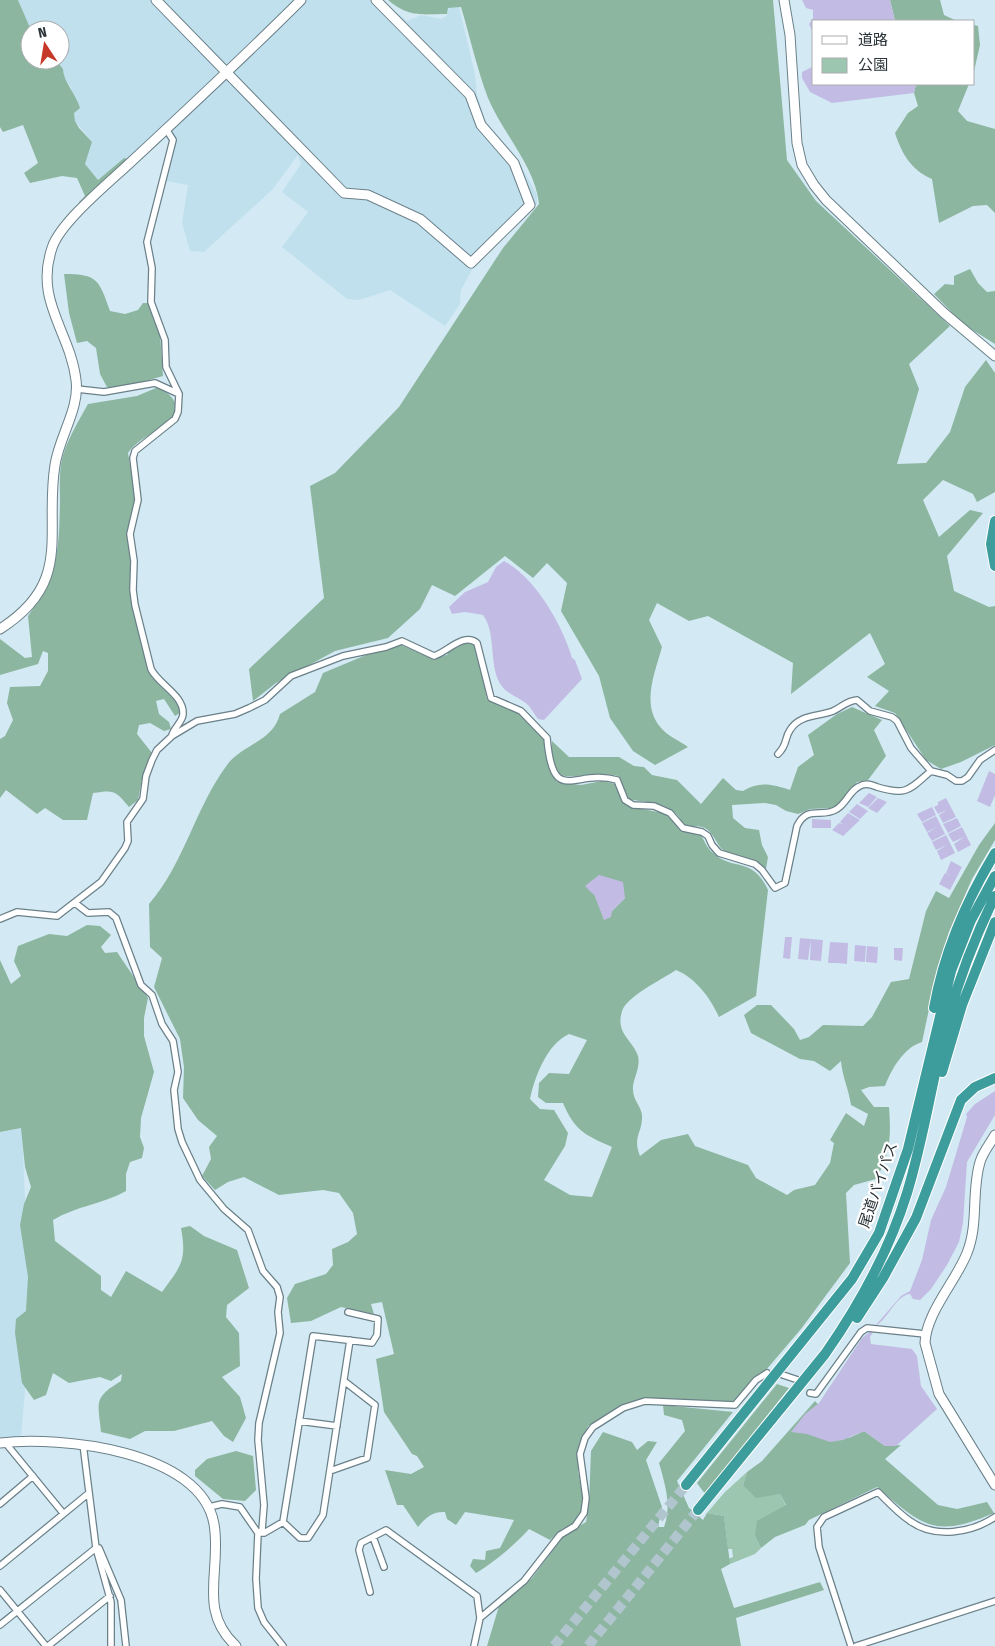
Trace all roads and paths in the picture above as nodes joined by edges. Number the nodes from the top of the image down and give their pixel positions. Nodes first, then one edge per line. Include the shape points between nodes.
1 (156, 0) edge
2 (301, 0) edge
3 (376, 0) edge
4 (784, 0) edge
5 (228, 72) junction
6 (166, 129) junction
7 (995, 356) edge
8 (77, 389) junction
9 (179, 394) junction
10 (995, 521) edge
11 (995, 566) edge
12 (0, 629) edge
13 (172, 736) junction
14 (995, 750) edge
15 (778, 754) dead end
16 (931, 771) junction
17 (995, 852) edge
18 (995, 876) edge
19 (995, 896) edge
20 (75, 903) junction
21 (0, 919) edge
22 (995, 922) edge
23 (995, 1078) edge
24 (915, 1119) junction
25 (995, 1135) edge
26 (875, 1273) junction
27 (348, 1312) dead end
28 (925, 1334) junction
29 (350, 1340) junction
30 (767, 1373) dead end
31 (783, 1375) dead end
32 (344, 1380) junction
33 (798, 1380) dead end
34 (810, 1393) dead end
35 (299, 1421) junction
36 (337, 1426) junction
37 (756, 1440) junction
38 (4, 1443) edge
39 (83, 1444) junction
40 (330, 1471) junction
41 (33, 1476) junction
42 (686, 1485) tunnel mouth
43 (995, 1485) edge
44 (88, 1493) junction
45 (0, 1504) edge
46 (209, 1507) junction
47 (698, 1510) tunnel mouth
48 (63, 1513) junction
49 (995, 1517) edge
50 (283, 1522) junction
51 (258, 1533) junction
52 (373, 1537) junction
53 (96, 1548) junction
54 (0, 1566) edge
55 (384, 1567) dead end
56 (0, 1590) edge
57 (370, 1592) dead end
58 (110, 1596) junction
59 (995, 1601) edge
60 (17, 1611) junction
61 (480, 1618) junction
62 (0, 1625) edge
63 (47, 1646) edge
64 (111, 1646) edge
65 (126, 1646) edge
66 (236, 1646) edge
67 (283, 1646) edge
68 (474, 1646) edge
69 (851, 1646) edge
70 (856, 1646) edge

1 - 5 street
2 - 5 street
3 - 5 street via 470,95 481,125 514,164 530,204 471,263 420,220 368,195 344,194
4 - 7 street via 790,35 797,142 802,165 814,186 937,306
5 - 6 street
6 - 8 street via 94,197 53,244 45,272 46,282 74,368
6 - 9 street via 173,140 147,242 152,268 151,302 165,340 166,367
8 - 9 street via 104,392 155,383
8 - 12 street via 55,466 52,548 44,582 27,607
9 - 13 street via 176,419 135,451 132,458 138,500 130,534 135,605 151,669 154,676 178,698 183,709 183,716
10 - 11 highway via 991,544
13 - 16 street via 197,721 249,708 265,700 290,676 343,656 402,641 434,656 468,638 473,639 477,643 491,698 521,711 547,738 549,762 560,779 571,782 593,778 617,780 625,800 633,805 654,806 670,814 683,828 702,832 719,852 754,864 775,888 785,883 800,819 810,813 838,809 862,785 901,793
13 - 20 street via 157,750 152,760 143,799 127,822 125,848 101,882
14 - 16 street via 980,760 962,781
15 - 16 street via 785,747 790,730 806,716 833,711 849,700 857,700 870,711 897,721 911,748
17 - 24 highway via 975,886 947,954 936,995
18 - 24 highway, 尾道バイパス via 971,920 951,971
19 - 26 highway, 尾道バイパス via 960,978 908,1192
20 - 21 street via 57,916 17,912
20 - 51 street via 88,913 109,912 116,918 140,986 152,995 162,1024 173,1041 178,1072 174,1090 182,1142 200,1180 224,1209 248,1230 263,1271 277,1287 280,1297 280,1333 259,1423 264,1505 262,1530
22 - 26 highway via 962,1005 911,1199 891,1247
23 - 37 highway via 975,1087 961,1100 916,1218 865,1307 829,1355
24 - 42 highway, 尾道バイパス via 889,1208 866,1256 834,1302
25 - 28 street via 978,1169 975,1222 967,1255
26 - 37 highway, 尾道バイパス via 825,1354
27 - 29 street via 378,1319 377,1335 372,1343
28 - 34 street via 874,1329 861,1332 816,1394
28 - 43 street via 930,1367 939,1394
29 - 32 street
29 - 35 street via 313,1336
30 - 61 street via 756,1380 735,1405 645,1401 623,1408 593,1427 580,1454 586,1498 584,1513 575,1526 560,1535 524,1581
31 - 33 street
32 - 36 street
32 - 40 street via 375,1405 367,1458
35 - 36 street
35 - 50 street
36 - 40 street
37 - 47 highway, 尾道バイパス
38 - 39 street
38 - 41 street
39 - 44 street
39 - 46 street via 153,1463 187,1481
40 - 50 street via 323,1515 308,1538 300,1538
41 - 45 street
41 - 48 street
44 - 48 street
44 - 53 street
46 - 51 street via 222,1504 240,1507
46 - 66 street via 216,1547 214,1611 218,1625
48 - 54 street
49 - 69 street via 964,1530 943,1533 910,1522 878,1492 824,1517 817,1527 819,1547
50 - 51 street
51 - 67 street via 258,1608 264,1622
52 - 55 street
52 - 57 street via 361,1543 359,1550
52 - 61 street via 386,1530 392,1532 477,1596
53 - 58 street
53 - 60 street
53 - 65 street via 99,1548 121,1600
56 - 60 street
58 - 63 street
58 - 64 street
59 - 70 street
60 - 62 street
60 - 63 street
61 - 68 street

